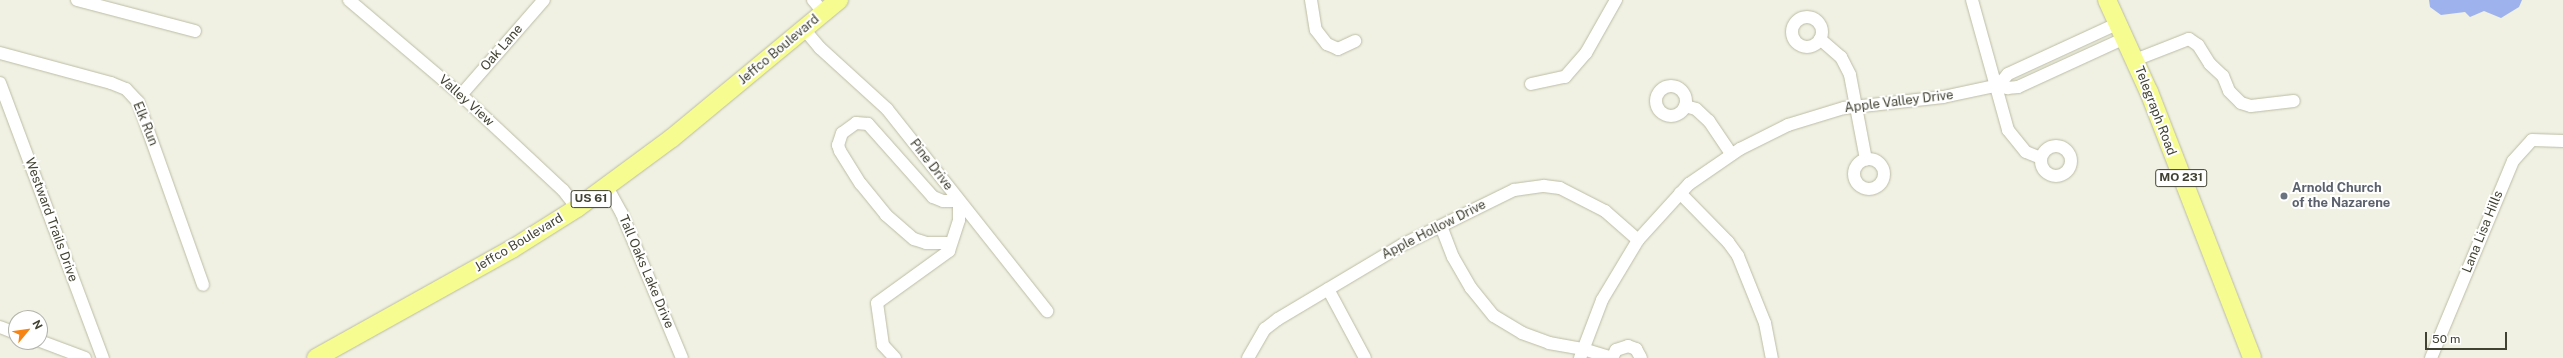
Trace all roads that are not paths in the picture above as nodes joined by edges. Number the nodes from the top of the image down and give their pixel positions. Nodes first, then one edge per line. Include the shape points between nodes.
1 (77, 0) edge
2 (349, 0) edge
3 (544, 0) edge
4 (839, 0) edge
5 (1311, 0) edge
6 (1616, 0) edge
7 (1972, 0) edge
8 (2107, 0) edge
9 (92, 2) edge
10 (819, 6) edge
11 (804, 29) junction
12 (2122, 30) junction
13 (195, 31) dead end
14 (1820, 39) dead end
15 (1355, 42) dead end
16 (0, 53) edge
17 (2135, 60) junction
18 (0, 83) edge
19 (1531, 84) dead end
20 (1998, 85) junction
21 (461, 95) junction
22 (2294, 101) dead end
23 (1686, 106) dead end
24 (1856, 106) junction
25 (2563, 140) edge
26 (1731, 154) junction
27 (2041, 158) dead end
28 (1866, 160) dead end
29 (607, 187) junction
30 (1680, 193) junction
31 (959, 201) junction
32 (577, 208) junction
33 (1441, 226) junction
34 (1638, 240) junction
35 (951, 243) junction
36 (204, 285) dead end
37 (1328, 289) junction
38 (1046, 311) dead end
39 (48, 344) edge
40 (1582, 353) edge
41 (85, 358) edge
42 (103, 358) edge
43 (316, 358) edge
44 (682, 358) edge
45 (895, 358) edge
46 (1248, 358) edge
47 (1365, 358) edge
48 (1612, 358) edge
49 (1641, 358) edge
50 (1772, 358) edge
51 (2252, 358) edge
52 (2431, 358) edge

1 - 9 street
2 - 21 street, Valley View
3 - 21 street, Oak Lane
4 - 10 main road, Jeffco Boulevard / US 61
5 - 15 street via 1316,30 1327,44 1338,49
6 - 19 street via 1586,53 1565,77
7 - 20 street
8 - 12 main road, Telegraph Road / MO 231
9 - 13 street
10 - 11 main road, Jeffco Boulevard / US 61
11 - 29 main road, Jeffco Boulevard / US 61 via 704,113
11 - 31 street, Pine Drive via 820,48 887,109
12 - 17 main road, Telegraph Road / MO 231
12 - 20 street, Apple Valley Drive via 2027,83 2013,88
14 - 24 street via 1835,49 1846,65
16 - 36 street, Elk Run via 111,83 126,90 138,102
17 - 22 street via 2189,39 2198,45 2241,103 2252,106
17 - 51 main road, Telegraph Road / MO 231
18 - 42 street, Westward Trails Drive
20 - 24 street, Apple Valley Drive via 1943,97
20 - 27 street via 2012,136 2026,152
21 - 32 street, Valley View via 563,190
23 - 26 street via 1706,117
24 - 26 street, Apple Valley Drive via 1788,125
24 - 28 street
25 - 52 street, Lana Lisa Hills via 2532,140 2513,160
26 - 30 street, Apple Valley Drive
29 - 32 main road, Jeffco Boulevard / US 61
29 - 44 street, Tall Oaks Lake Drive via 622,214
30 - 34 street, Apple Valley Drive
30 - 50 street via 1738,256 1765,323
31 - 35 street via 959,220
31 - 35 street via 944,201 933,197 868,124 856,123 842,133 838,145 840,151 861,184 886,215 914,239 926,243
31 - 38 street, Pine Drive
32 - 43 main road, Jeffco Boulevard / US 61 via 512,249
33 - 34 street, Apple Hollow Drive via 1514,190 1544,186 1560,188 1605,211
33 - 37 street, Apple Hollow Drive via 1402,245
33 - 40 street via 1453,257 1471,288 1494,316 1522,333
34 - 40 street, Apple Valley Drive via 1609,286
35 - 45 street via 949,251 877,303 883,345
37 - 46 street, Apple Hollow Drive via 1265,329
37 - 47 street
39 - 41 street
40 - 48 street
48 - 49 street via 1616,350 1628,346 1636,349

